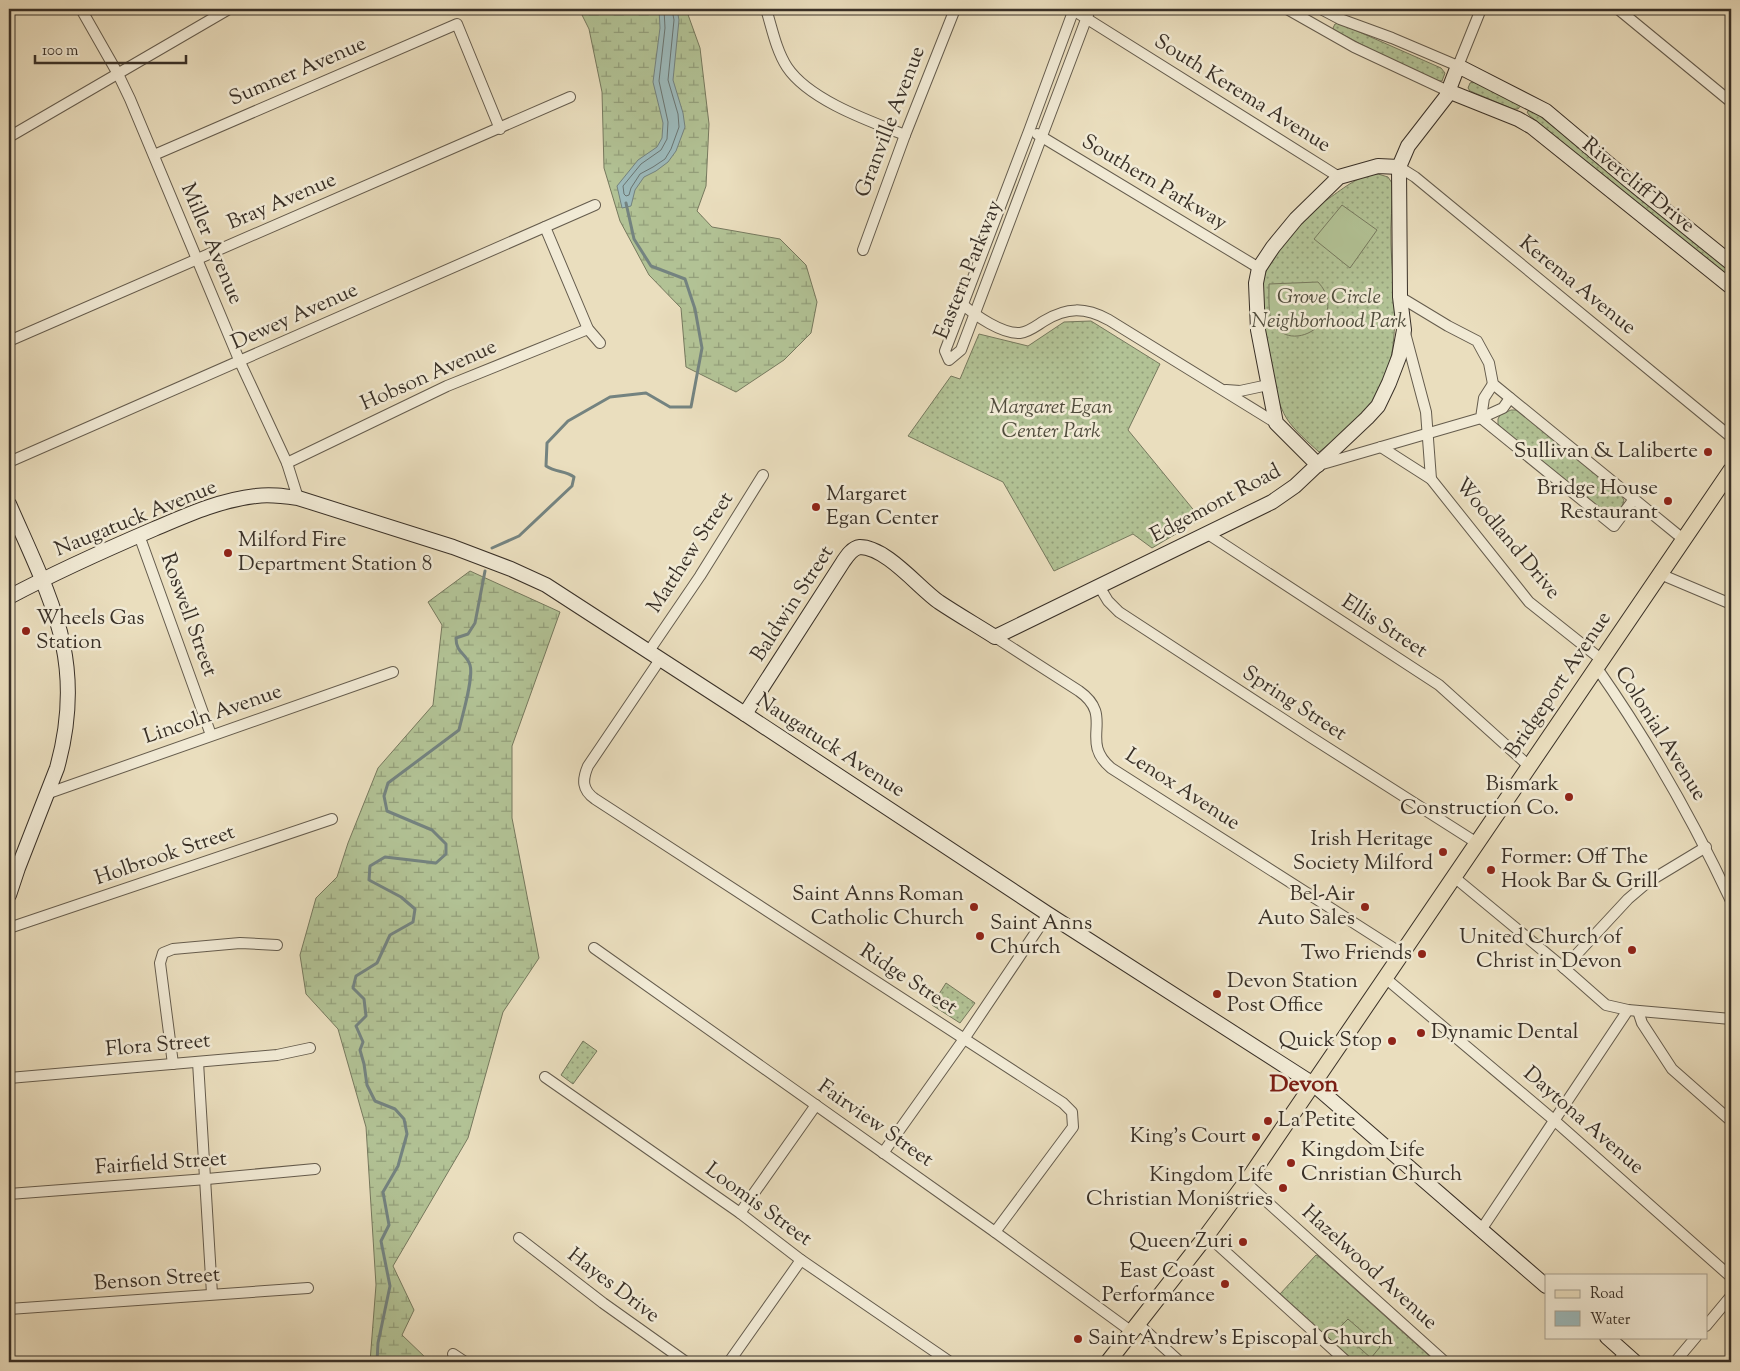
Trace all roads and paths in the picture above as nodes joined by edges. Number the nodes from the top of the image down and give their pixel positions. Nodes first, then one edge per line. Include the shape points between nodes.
1 (81, 9) edge
2 (229, 9) edge
3 (766, 9) edge
4 (955, 9) edge
5 (1287, 9) edge
6 (1315, 9) edge
7 (1321, 9) edge
8 (1481, 9) edge
9 (1618, 9) edge
10 (1074, 10) edge
11 (1088, 14) edge
12 (1308, 21) junction
13 (1458, 66) junction
14 (118, 74) junction
15 (1448, 90) junction
16 (570, 97) dead end
17 (1529, 102) junction
18 (1731, 102) edge
19 (1518, 119) junction
20 (500, 129) junction
21 (1029, 131) junction
22 (905, 135) junction
23 (9, 137) edge
24 (1041, 137) junction
25 (154, 155) junction
26 (1398, 166) junction
27 (1339, 177) junction
28 (595, 205) dead end
29 (545, 227) junction
30 (863, 250) dead end
31 (196, 259) junction
32 (1731, 263) edge
33 (1259, 268) junction
34 (1731, 287) edge
35 (1400, 297) junction
36 (962, 304) junction
37 (974, 314) junction
38 (588, 329) junction
39 (1404, 330) junction
40 (9, 341) edge
41 (600, 343) dead end
42 (240, 362) junction
43 (1493, 384) junction
44 (1268, 385) junction
45 (1222, 390) junction
46 (1510, 398) junction
47 (1482, 418) junction
48 (1276, 423) junction
49 (1428, 433) junction
50 (1731, 437) edge
51 (1381, 447) junction
52 (9, 462) edge
53 (287, 463) junction
54 (1318, 465) junction
55 (1731, 470) edge
56 (763, 475) dead end
57 (1431, 479) junction
58 (298, 498) junction
59 (1634, 499) junction
60 (9, 504) edge
61 (1208, 534) junction
62 (139, 535) junction
63 (1683, 540) junction
64 (861, 547) joint
65 (1660, 574) junction
66 (43, 580) junction
67 (1099, 586) junction
68 (9, 597) edge
69 (1731, 604) edge
70 (995, 637) junction
71 (648, 651) junction
72 (661, 658) junction
73 (1599, 664) junction
74 (393, 672) dead end
75 (745, 714) junction
76 (211, 735) junction
77 (1529, 766) junction
78 (46, 794) junction
79 (332, 819) dead end
80 (1477, 843) junction
81 (1706, 847) junction
82 (1454, 877) junction
83 (9, 895) edge
84 (1731, 901) edge
85 (1048, 914) junction
86 (9, 928) edge
87 (277, 945) dead end
88 (594, 948) dead end
89 (1401, 953) junction
90 (1564, 968) junction
91 (1384, 977) junction
92 (1633, 1010) junction
93 (1731, 1019) edge
94 (964, 1039) junction
95 (310, 1048) dead end
96 (198, 1062) junction
97 (173, 1064) junction
98 (545, 1077) dead end
99 (9, 1078) edge
100 (1313, 1084) junction
101 (816, 1105) junction
102 (1555, 1121) junction
103 (1731, 1121) edge
104 (883, 1153) junction
105 (316, 1169) dead end
106 (207, 1180) junction
107 (1245, 1182) junction
108 (9, 1194) edge
109 (740, 1213) junction
110 (1481, 1230) junction
111 (995, 1232) junction
112 (1207, 1235) junction
113 (520, 1238) dead end
114 (801, 1260) junction
115 (1731, 1277) edge
116 (1545, 1285) edge
117 (308, 1288) dead end
118 (212, 1294) junction
119 (1731, 1296) edge
120 (9, 1309) edge
121 (1708, 1324) edge
122 (1135, 1328) junction
123 (1607, 1338) edge
124 (1695, 1338) edge
125 (454, 1354) dead end
126 (1626, 1359) edge
127 (465, 1362) edge
128 (686, 1362) edge
129 (729, 1362) edge
130 (950, 1362) edge
131 (1108, 1362) edge
132 (1180, 1362) edge
133 (1347, 1362) edge
134 (1445, 1362) edge
135 (1675, 1362) edge

1 - 14 street, Miller Avenue
2 - 14 street
3 - 22 street via 778,48 786,66 797,79 816,94 864,119
4 - 22 street, Granville Avenue
5 - 12 street, Rivercliff Drive
6 - 12 street
7 - 13 street, Rivercliff Drive
8 - 13 street, Edgemont Road
9 - 18 street
10 - 11 street, South Kerema Avenue
10 - 21 street, Eastern Parkway
11 - 24 street, Eastern Parkway
11 - 27 street, South Kerema Avenue
12 - 15 street, Rivercliff Drive via 1354,47
13 - 15 street, Edgemont Road
13 - 17 street, Rivercliff Drive
14 - 23 street
14 - 25 street, Miller Avenue
15 - 19 street, Rivercliff Drive
15 - 26 street, Edgemont Road via 1408,146
16 - 20 street, Bray Avenue
17 - 19 street
17 - 32 street, Rivercliff Drive via 1546,111
19 - 34 street, Rivercliff Drive
20 - 25 street, Sumner Avenue via 457,24
20 - 31 street, Bray Avenue
21 - 24 street, Southern Parkway
21 - 36 street, Eastern Parkway
22 - 30 street, Granville Avenue
24 - 33 street, Southern Parkway
24 - 37 street, Eastern Parkway
25 - 31 street, Miller Avenue
26 - 27 street via 1378,166
26 - 35 street, Edgemont Road
26 - 50 street, Kerema Avenue
27 - 33 street via 1296,218
28 - 29 street, Dewey Avenue
29 - 38 street
29 - 42 street, Dewey Avenue
31 - 40 street, Bray Avenue
31 - 42 street, Miller Avenue
33 - 44 street via 1256,283 1258,330
35 - 39 street, Edgemont Road
35 - 43 street via 1477,341 1489,363
36 - 37 street
36 - 37 street, Eastern Parkway via 945,350 949,360 961,350
37 - 45 street via 1004,330 1020,333 1064,311 1095,313
38 - 41 street
38 - 53 street, Hobson Avenue via 448,386
39 - 49 street, Woodland Drive via 1426,412
39 - 54 street, Edgemont Road via 1399,357 1378,406
42 - 52 street, Dewey Avenue
42 - 53 street, Miller Avenue
43 - 46 street
43 - 47 street via 1484,398
44 - 45 street via 1240,391
44 - 48 street
45 - 48 street
46 - 47 street via 1502,408
46 - 59 street
47 - 49 street
47 - 59 street via 1614,526
48 - 54 street
49 - 51 street
49 - 57 street, Woodland Drive
51 - 54 street
51 - 57 street, Woodland Drive
53 - 58 street, Miller Avenue
54 - 61 street, Edgemont Road via 1282,496
55 - 63 main road, Bridgeport Avenue
56 - 71 street, Matthew Street via 700,576
57 - 73 street, Woodland Drive via 1529,602
58 - 62 street, Naugatuck Avenue via 256,496 234,500
58 - 71 street, Naugatuck Avenue via 453,547 528,576
59 - 63 street
60 - 66 street
61 - 67 street, Edgemont Road
61 - 77 street, Ellis Street via 1439,684
62 - 66 street, Naugatuck Avenue
62 - 76 street, Roswell Street
63 - 65 main road, Bridgeport Avenue
64 - 70 street, Lenox Avenue via 878,552 939,602
64 - 75 street, Baldwin Street via 848,555
65 - 69 street
65 - 73 main road, Bridgeport Avenue
66 - 68 street, Naugatuck Avenue
66 - 78 street via 63,641 68,682 64,736
67 - 70 street, Edgemont Road
67 - 80 street, Spring Street via 1119,612
70 - 89 street, Lenox Avenue via 1090,700 1097,713 1096,748 1110,768
71 - 72 street, Naugatuck Avenue
72 - 75 street, Naugatuck Avenue
72 - 94 street, Ridge Street via 588,766 585,790
73 - 77 main road, Bridgeport Avenue
73 - 81 street, Colonial Avenue
74 - 76 street, Lincoln Avenue
75 - 85 street, Naugatuck Avenue
76 - 78 street, Lincoln Avenue
77 - 80 main road, Bridgeport Avenue
78 - 83 street
79 - 86 street, Holbrook Street
80 - 82 main road, Bridgeport Avenue
81 - 84 street, Colonial Avenue
81 - 90 street via 1648,882 1628,899
82 - 89 main road, Bridgeport Avenue
82 - 90 street
85 - 94 street
85 - 100 street, Naugatuck Avenue
87 - 97 street via 240,943 173,948 163,953 160,963
88 - 101 street, Fairview Street
89 - 91 main road, Bridgeport Avenue
90 - 92 street via 1606,1005
91 - 100 main road, Bridgeport Avenue
91 - 102 street, Daytona Avenue
92 - 93 street
92 - 102 street
92 - 103 street via 1672,1069
94 - 104 street
94 - 111 street, Ridge Street via 1072,1112 1073,1127
95 - 96 street, Flora Street via 277,1055
96 - 97 street, Flora Street
96 - 106 street
97 - 99 street, Flora Street
98 - 109 street, Loomis Street
100 - 107 main road, Bridgeport Avenue
100 - 110 street, Naugatuck Avenue
101 - 104 street, Fairview Street
101 - 109 street
102 - 110 street
102 - 115 street, Daytona Avenue
104 - 111 street, Fairview Street
105 - 106 street, Fairfield Street
106 - 108 street, Fairfield Street
106 - 118 street
107 - 112 main road, Bridgeport Avenue
107 - 134 street, Hazelwood Avenue
109 - 114 street, Loomis Street
110 - 116 street, Naugatuck Avenue
111 - 122 street, Fairview Street
112 - 122 main road, Bridgeport Avenue
112 - 133 street
113 - 128 street, Hayes Drive
114 - 129 street
114 - 130 street, Loomis Street
117 - 118 street, Benson Street
118 - 120 street, Benson Street
119 - 121 street
122 - 131 main road, Bridgeport Avenue
122 - 132 street, Fairview Street
123 - 126 street
124 - 135 street
125 - 127 street

